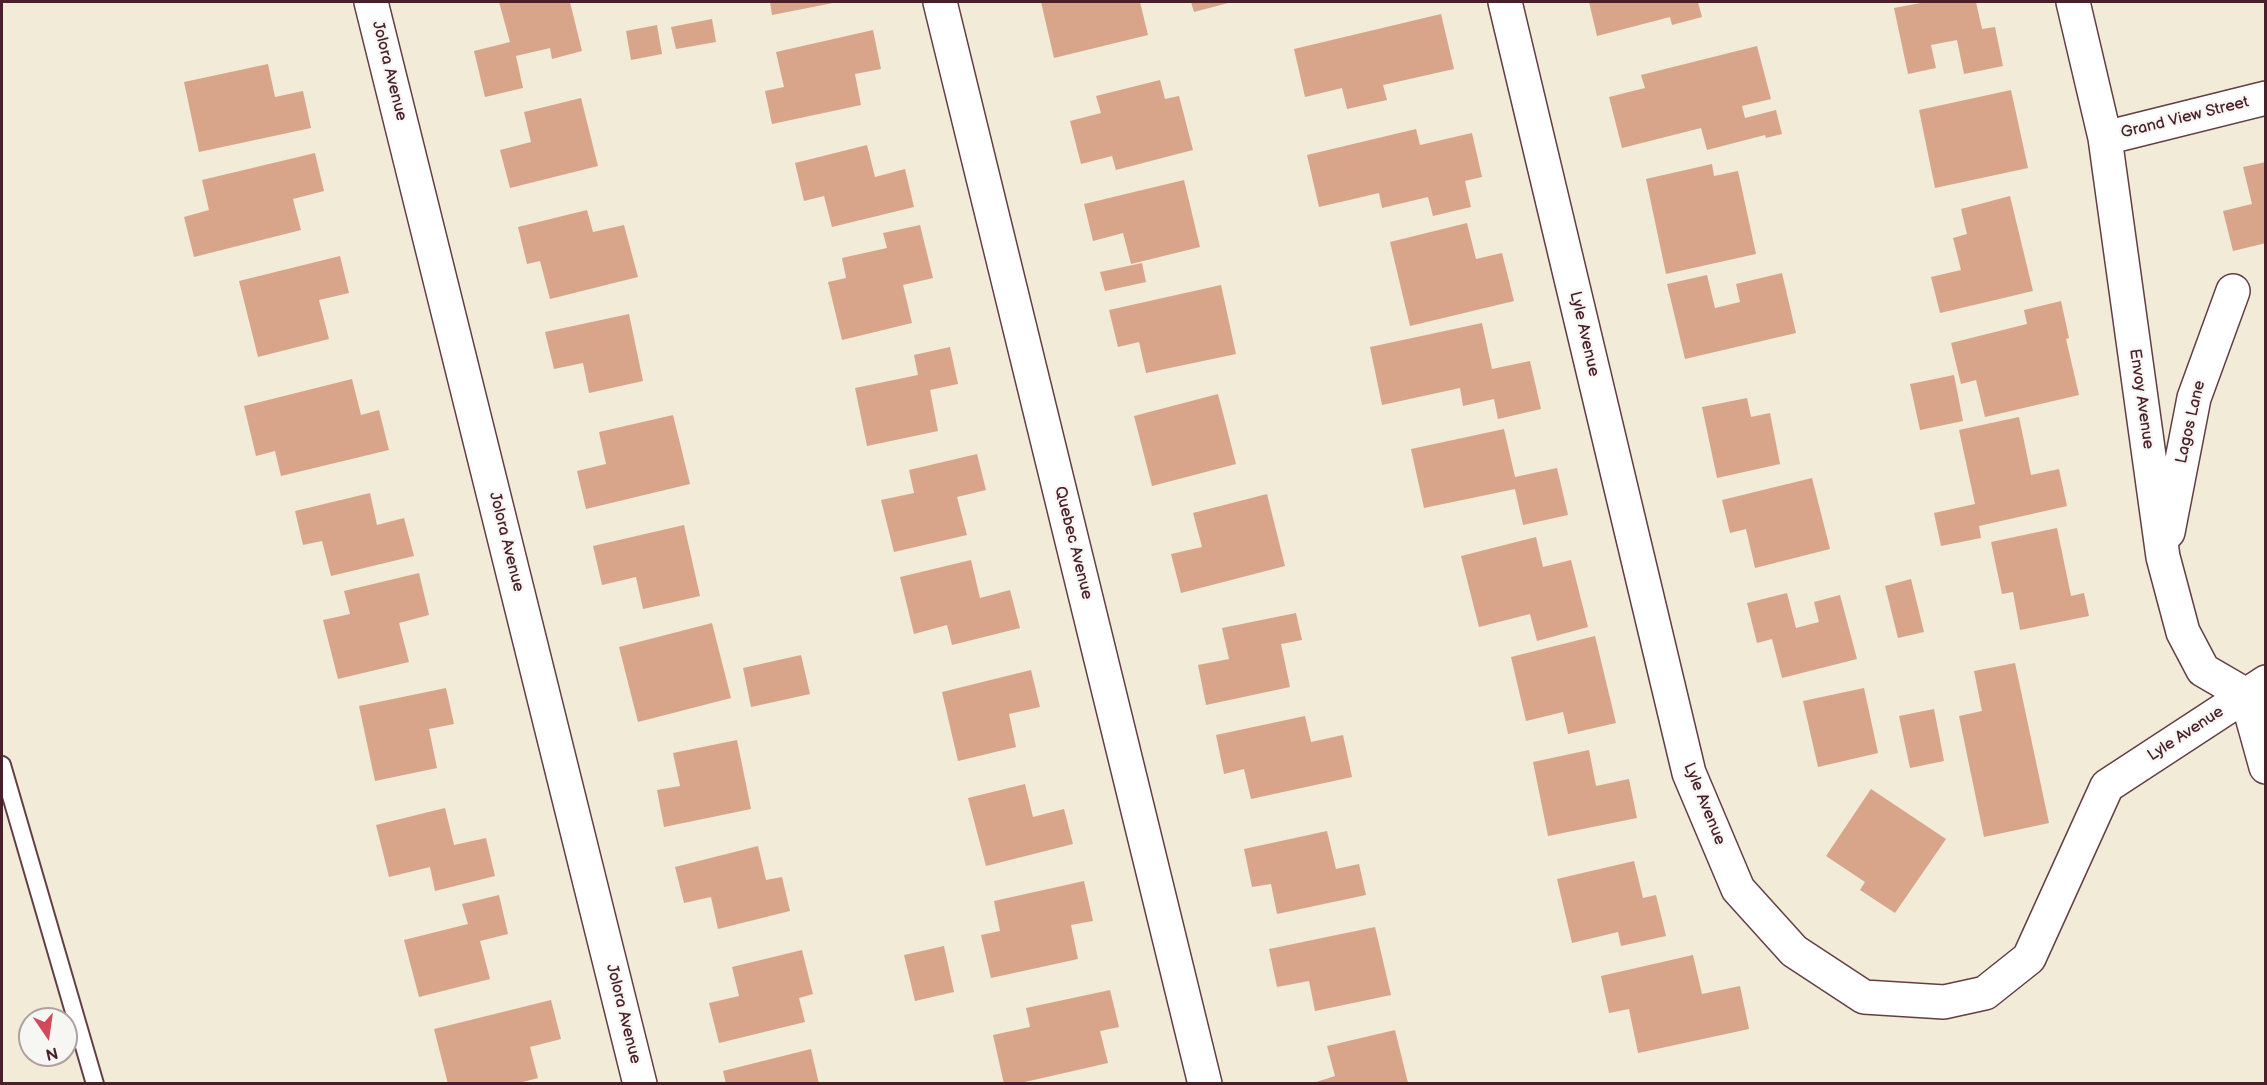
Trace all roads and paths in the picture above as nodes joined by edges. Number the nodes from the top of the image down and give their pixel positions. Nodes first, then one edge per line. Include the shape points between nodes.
1 (371, 2) edge
2 (940, 2) edge
3 (1505, 2) edge
4 (2073, 2) edge
5 (2265, 98) edge
6 (2105, 138) junction
7 (2233, 291) dead end
8 (2163, 557) junction
9 (2256, 688) edge
10 (2, 765) edge
11 (2265, 767) edge
12 (95, 1083) edge
13 (640, 1083) edge
14 (1206, 1083) edge

1 - 13 street, Jolora Avenue
2 - 14 street, Quebec Avenue
3 - 9 street, Lyle Avenue via 1689,773 1738,889 1794,951 1864,997 1944,1002 1985,993 2029,958 2107,786
4 - 6 street, Envoy Avenue
5 - 6 street, Grand View Street
6 - 8 street, Envoy Avenue
7 - 8 street, Lagos Lane via 2194,398
8 - 9 street, Envoy Avenue via 2183,632 2203,670
9 - 11 street
10 - 12 lane

